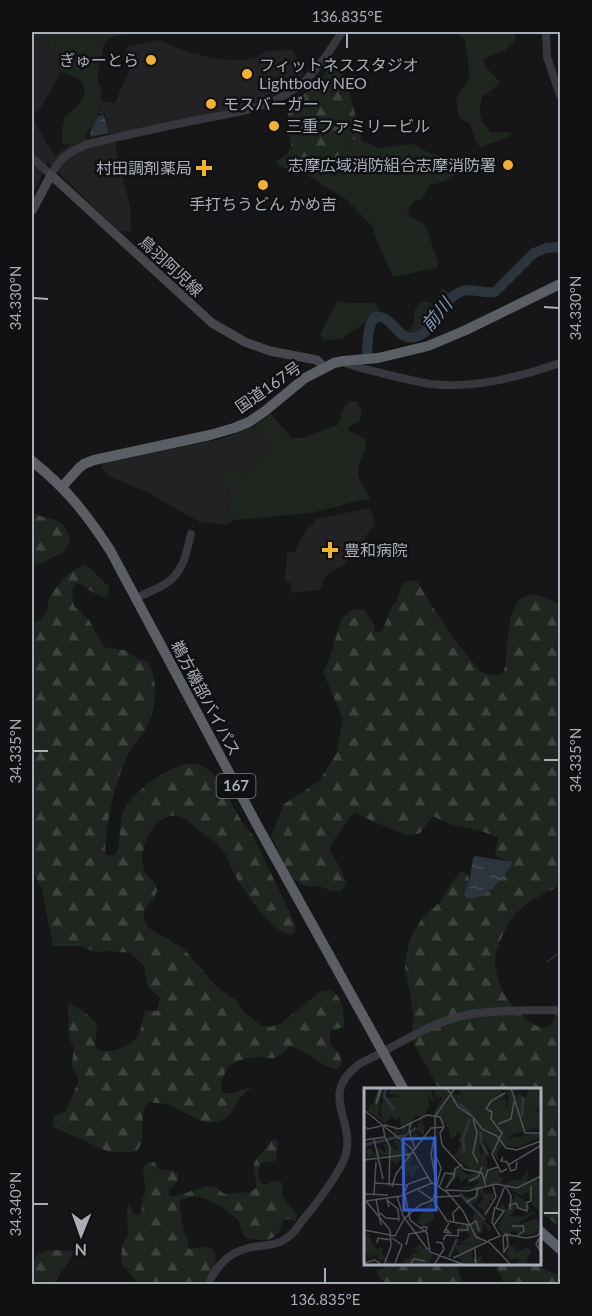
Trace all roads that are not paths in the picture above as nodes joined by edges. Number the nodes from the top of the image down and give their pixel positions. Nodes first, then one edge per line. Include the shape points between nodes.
1 (342, 32) edge
2 (546, 32) edge
3 (561, 95) edge
4 (32, 158) edge
5 (51, 175) junction
6 (32, 211) edge
7 (561, 284) edge
8 (343, 361) junction
9 (561, 363) edge
10 (325, 368) junction
11 (32, 461) edge
12 (62, 487) junction
13 (191, 534) dead end
14 (135, 598) junction
15 (561, 1010) edge
16 (384, 1053) junction
17 (403, 1088) edge
18 (541, 1232) edge
19 (561, 1249) edge
20 (207, 1284) edge

1 - 5 street via 309,76 274,101 88,144 61,158
2 - 3 street via 547,57
4 - 5 street
5 - 6 main road
5 - 10 main road, 鳥羽阿児線 via 212,323 257,346 317,360
7 - 8 highway, 国道167号 via 449,339 378,358
8 - 9 street via 400,378 447,385 501,380
8 - 10 highway, 国道167号
10 - 12 highway, 国道167号 via 305,378 249,422 210,435 94,460 84,464
11 - 12 highway, 鵜方磯部バイパス
12 - 14 highway, 鵜方磯部バイパス / 167 via 100,535
13 - 14 street via 176,576
14 - 16 highway, 鵜方磯部バイパス / 167
15 - 16 street via 468,1015 436,1025
16 - 17 highway, 鵜方磯部バイパス / 167
16 - 20 street via 344,1078 339,1094 346,1149 318,1203 289,1237 235,1252 220,1264
18 - 19 highway

